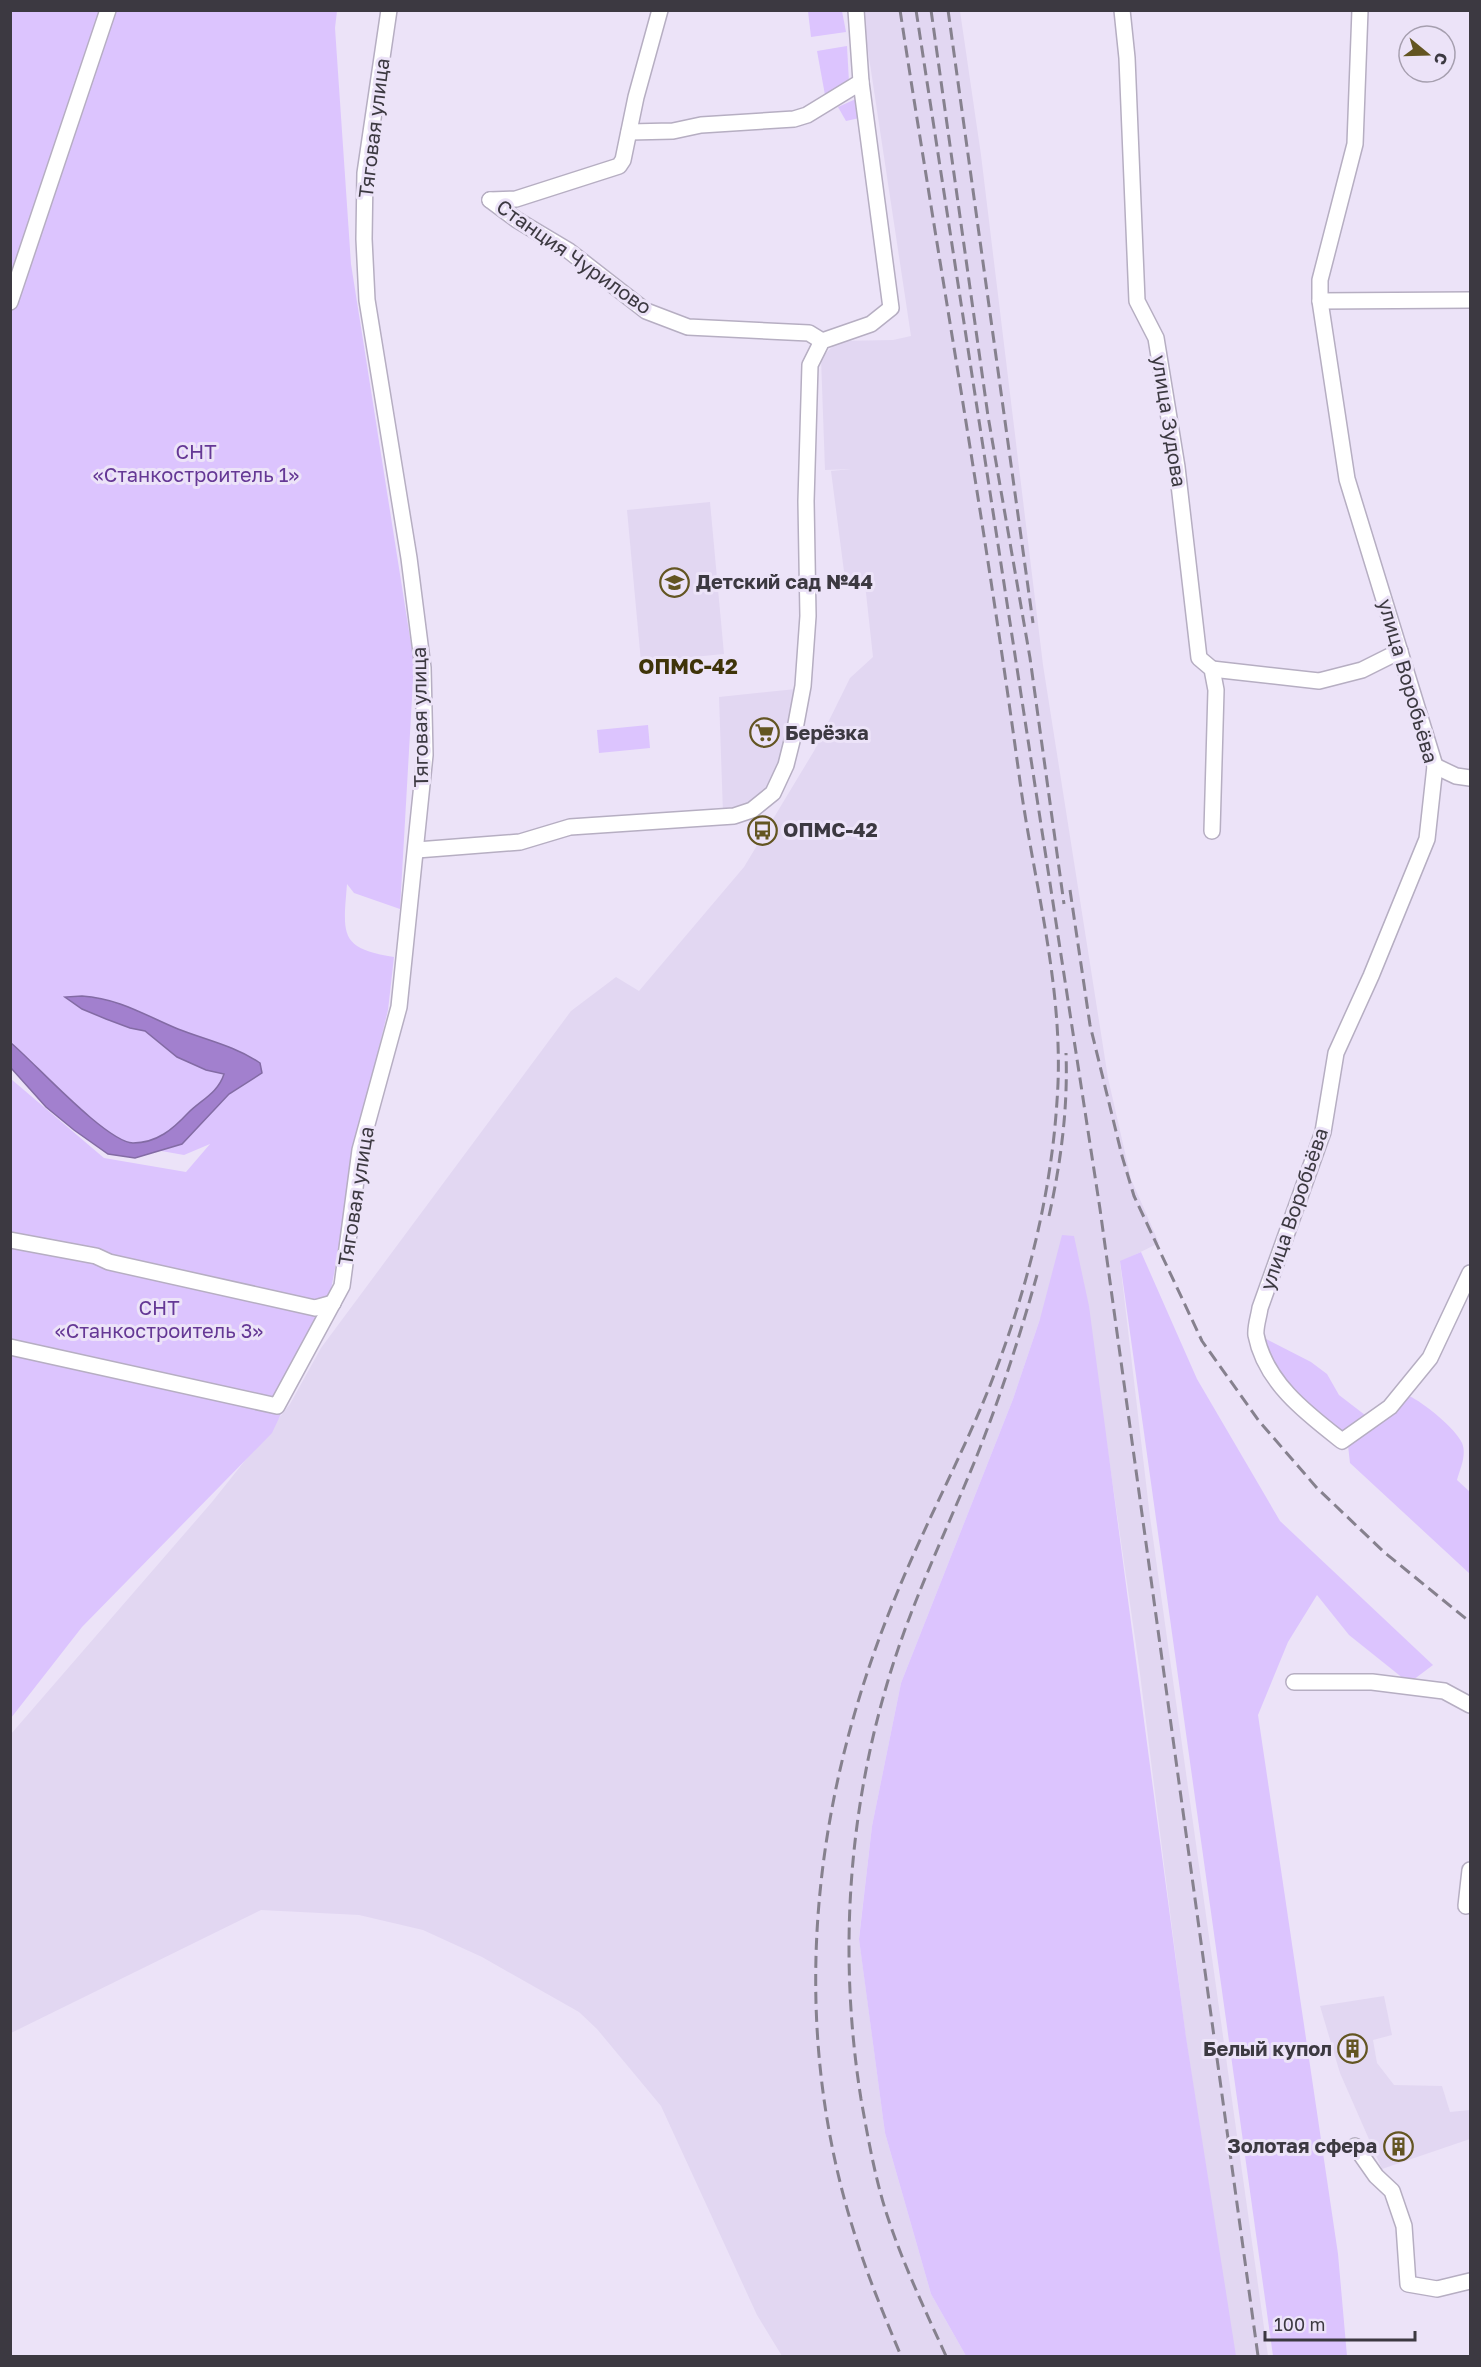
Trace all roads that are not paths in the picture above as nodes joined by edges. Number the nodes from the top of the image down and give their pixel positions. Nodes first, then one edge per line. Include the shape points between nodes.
1 (108, 10) edge
2 (389, 10) edge
3 (660, 10) edge
4 (856, 10) edge
5 (1122, 10) edge
6 (1360, 10) edge
7 (861, 82) junction
8 (629, 132) junction
9 (1470, 300) edge
10 (1320, 301) junction
11 (10, 302) edge
12 (822, 341) junction
13 (1400, 651) junction
14 (1212, 669) junction
15 (1435, 766) junction
16 (1470, 778) edge
17 (1212, 831) dead end
18 (417, 850) junction
19 (10, 1240) edge
20 (1470, 1273) edge
21 (333, 1303) junction
22 (10, 1347) edge
23 (1294, 1682) dead end
24 (1470, 1705) edge
25 (1470, 1870) edge
26 (1466, 1906) dead end
27 (1355, 2146) dead end
28 (1470, 2281) edge

1 - 11 street
2 - 18 street, Тяговая улица via 365,173 364,239 367,300 423,668 425,755
3 - 8 street, Станция Чурилово
4 - 7 street
5 - 14 street, улица Зудова via 1137,301 1156,338 1177,467 1200,658
6 - 10 street, улица Воробьёва via 1354,144 1320,280
7 - 8 street via 794,119
7 - 12 street via 891,308 871,324
8 - 12 street, Станция Чурилово via 619,166 516,199 490,200 569,251 646,311 688,327 809,333
9 - 10 street
10 - 13 street, улица Воробьёва via 1347,480
12 - 18 street via 810,365 808,616 803,686 786,765 773,793 752,810 734,816 570,827 520,842
13 - 14 street via 1362,670 1319,681
13 - 15 street, улица Воробьёва
14 - 17 street, улица Зудова via 1216,690
15 - 16 street
15 - 20 street, улица Воробьёва via 1426,839 1336,1053 1323,1132 1260,1308 1256,1333 1266,1367 1302,1410 1342,1441 1390,1407 1430,1358
18 - 21 street, Тяговая улица via 399,1007 360,1150 342,1286
19 - 21 street via 96,1256 315,1308
21 - 22 street, Тяговая улица via 277,1406
23 - 24 street via 1372,1682 1444,1691
25 - 26 street
27 - 28 street via 1392,2191 1404,2226 1408,2284 1437,2289

